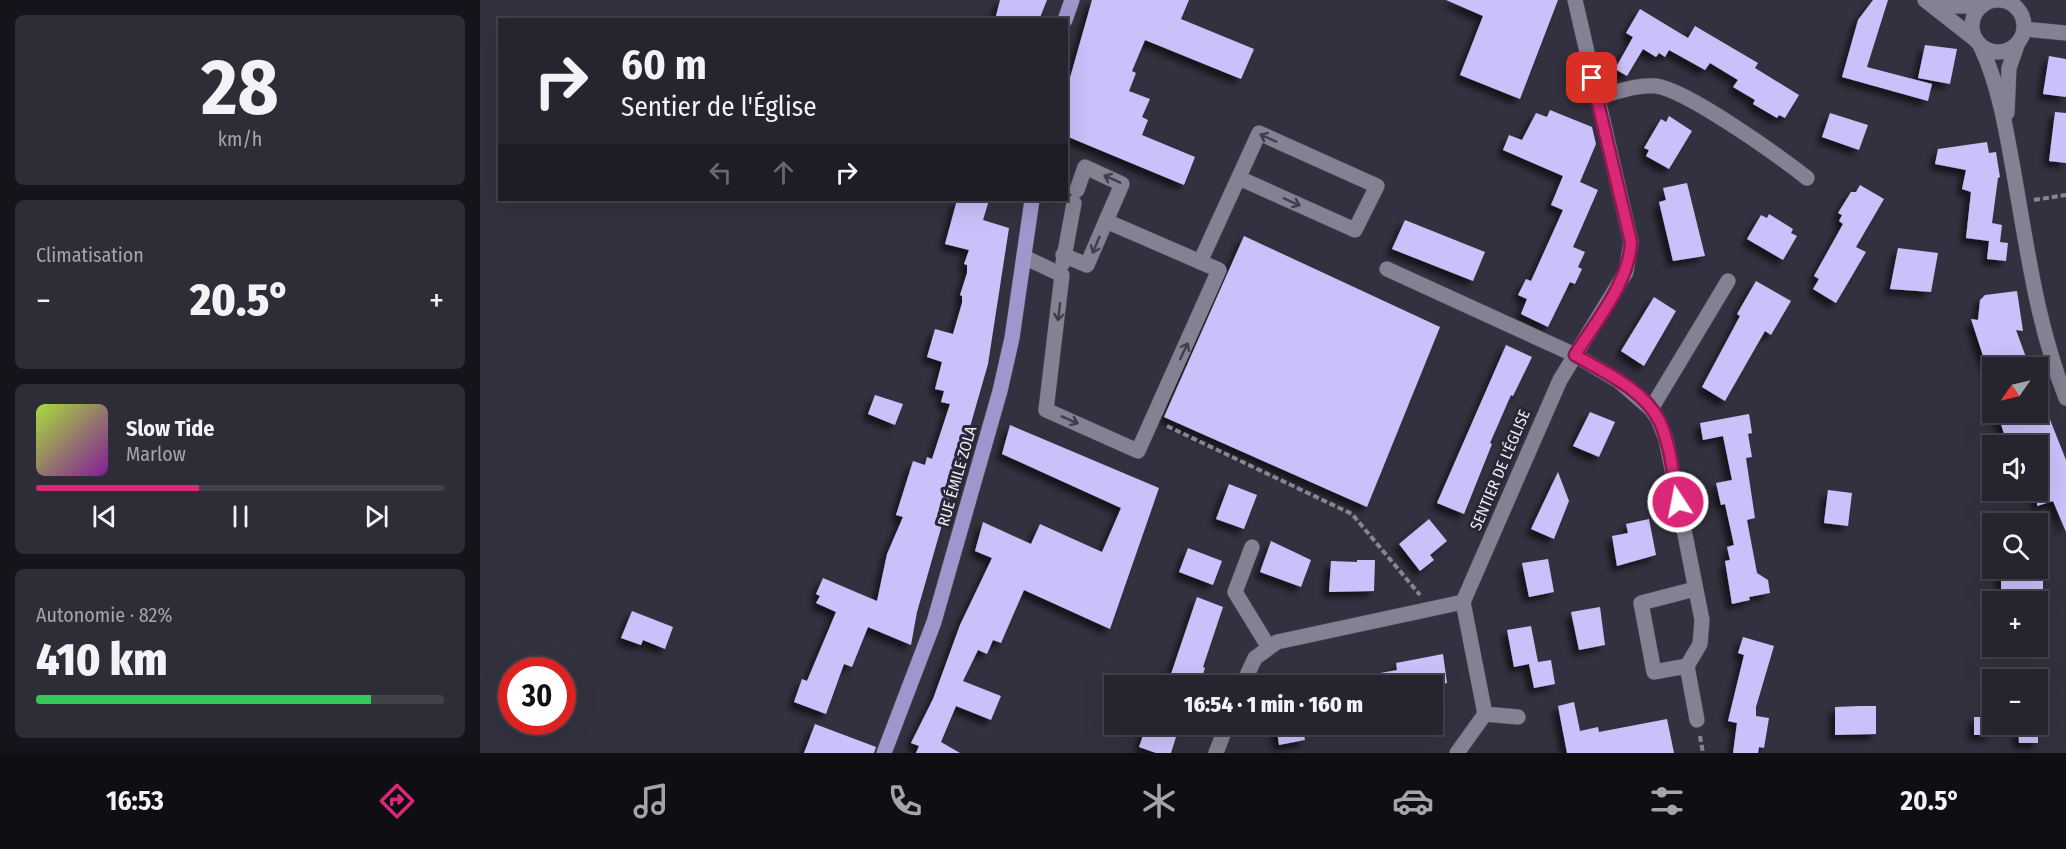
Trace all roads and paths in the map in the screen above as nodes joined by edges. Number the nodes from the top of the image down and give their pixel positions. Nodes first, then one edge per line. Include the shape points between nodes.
1 (1071, 0) edge
2 (1575, 0) edge
3 (1925, 0) edge
4 (1930, 0) edge
5 (2016, 0) edge
6 (1985, 3) edge
7 (1066, 18) edge
8 (2023, 22) junction
9 (2066, 33) edge
10 (1978, 43) junction
11 (2017, 45) junction
12 (1597, 97) junction
13 (2007, 137) junction
14 (1239, 178) junction
15 (1807, 178) dead end
16 (2066, 195) edge
17 (1032, 201) edge
18 (2019, 204) junction
19 (1106, 221) junction
20 (1063, 255) junction
21 (1024, 257) junction
22 (1200, 262) junction
23 (1387, 269) dead end
24 (1062, 275) junction
25 (1728, 281) dead end
26 (1575, 355) junction
27 (2066, 398) edge
28 (1651, 408) junction
29 (1158, 422) dead end
30 (1252, 547) dead end
31 (1695, 589) junction
32 (1463, 602) junction
33 (1432, 609) junction
34 (1268, 646) junction
35 (1687, 666) junction
36 (1246, 675) edge
37 (1485, 714) junction
38 (1518, 717) dead end
39 (1697, 720) dead end
40 (1223, 735) edge
41 (884, 753) edge
42 (1216, 753) edge
43 (1457, 753) edge

1 - 7 main road
2 - 12 street, SENTIER DE L'ÉGLISE
3 - 10 street
4 - 6 street via 1950,6
5 - 8 street
6 - 8 street via 2006,1 2017,8
6 - 10 street via 1972,24
8 - 9 street
8 - 11 street
10 - 11 street via 1997,53
10 - 13 street via 1993,80
11 - 13 street via 2009,68
12 - 15 street via 1648,87 1676,92 1774,152
12 - 26 street, SENTIER DE L'ÉGLISE via 1631,253 1626,272
13 - 18 street
14 -> 14 street via 1355,230 1377,186 1259,134
14 - 22 street
16 - 18 path
17 - 21 main road, RUE ÉMILE ZOLA
18 - 27 street via 2042,327
19 -> 20 street via 1087,265
19 -> 20 street via 1122,184 1085,167
19 - 22 street
20 - 24 street
21 - 24 street
21 - 41 main road, RUE ÉMILE ZOLA via 1000,391 964,520 934,622
24 -> 22 street via 1046,410 1138,451 1219,270
23 - 26 street
25 - 28 street
26 - 28 street via 1619,381
26 - 32 street, SENTIER DE L'ÉGLISE via 1552,396
28 - 31 street via 1666,439
29 - 33 path via 1352,514
30 - 34 street via 1235,592
31 - 35 street via 1702,632
31 - 35 street via 1641,603 1654,672
32 - 33 street
32 - 37 street
33 - 34 street
34 - 36 street
35 - 39 street
37 - 38 street
37 - 43 street
40 - 42 street

